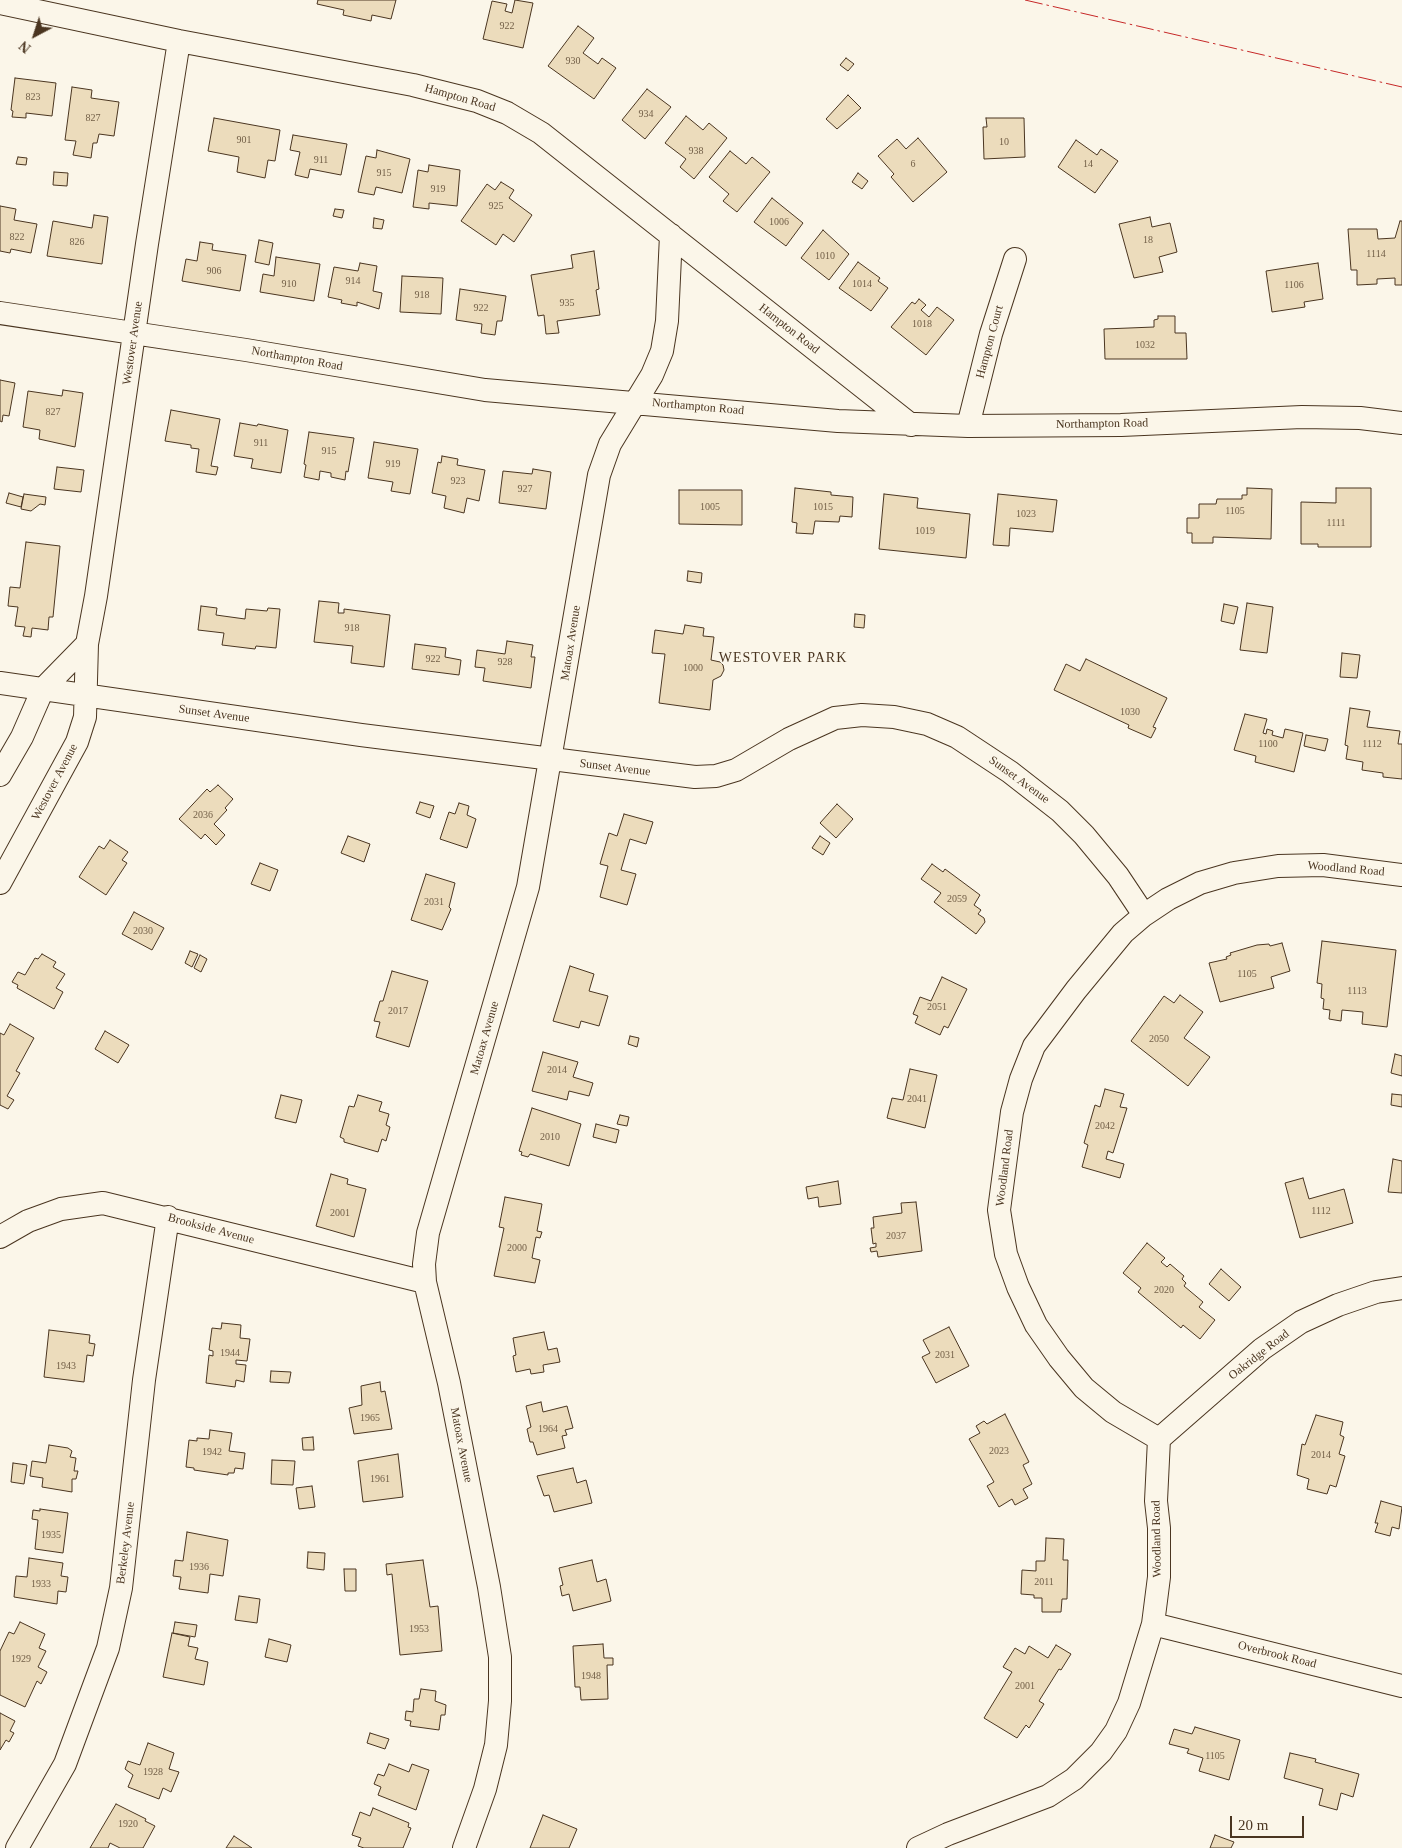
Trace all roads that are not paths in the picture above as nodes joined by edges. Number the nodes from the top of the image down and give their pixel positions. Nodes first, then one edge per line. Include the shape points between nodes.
1 (0, 3) edge
2 (179, 41) junction
3 (671, 235) junction
4 (1015, 259) dead end
5 (0, 312) edge
6 (135, 334) junction
7 (635, 401) junction
8 (1402, 423) edge
9 (911, 425) junction
10 (968, 426) junction
11 (87, 644) junction
12 (0, 683) edge
13 (43, 689) junction
14 (87, 696) junction
15 (551, 760) junction
16 (0, 775) edge
17 (1402, 875) edge
18 (0, 883) edge
19 (1144, 915) junction
20 (168, 1218) junction
21 (0, 1237) edge
22 (425, 1282) junction
23 (1402, 1288) edge
24 (1159, 1439) junction
25 (1153, 1624) junction
26 (1402, 1686) edge
27 (17, 1848) edge
28 (464, 1848) edge
29 (918, 1848) edge

1 - 2 street, Hampton Road
2 - 3 street, Hampton Road via 413,85 478,101 541,133
2 - 6 street, Westover Avenue
3 - 7 street, Matoax Avenue via 667,321 662,351 652,375
3 - 9 street, Hampton Road
4 - 10 street, Hampton Court via 991,334
5 - 6 street, Northampton Road
6 - 7 street, Northampton Road via 485,390
6 - 11 street, Westover Avenue
7 - 9 street, Northampton Road
7 - 15 street, Matoax Avenue via 610,444 599,475
8 - 10 street, Northampton Road via 1302,417 1122,425
9 - 10 street, Northampton Road
11 - 13 street
11 - 14 street, Westover Avenue
12 - 13 street, Sunset Avenue
13 - 14 street, Sunset Avenue
13 - 16 street via 22,737
14 - 15 street, Sunset Avenue
14 - 18 street, Westover Avenue via 85,717 77,742
15 - 19 street, Sunset Avenue via 695,777 716,776 736,770 789,739 835,718 894,716 927,724 957,738 1010,772 1060,811 1118,876
15 - 22 street, Matoax Avenue via 528,887 428,1233
17 - 19 street, Woodland Road via 1324,865 1278,866 1234,873 1200,883
19 - 24 street, Woodland Road via 1123,934 1034,1046 1012,1112 999,1210 1006,1254 1018,1287 1036,1325 1059,1358 1084,1388 1113,1412
20 - 21 street, Brookside Avenue via 103,1203 61,1209 28,1221
20 - 22 street, Brookside Avenue
20 - 27 street, Berkeley Avenue via 144,1380 121,1588 108,1648 65,1764
22 - 28 street, Matoax Avenue via 449,1382 500,1657 496,1745
23 - 24 street, Oakridge Road via 1376,1292 1301,1322 1262,1349
24 - 25 street, Woodland Road via 1156,1501 1159,1576
25 - 26 street, Overbrook Road
25 - 29 street, Woodland Road via 1129,1703 1116,1731 1101,1752 1074,1779 1048,1796

